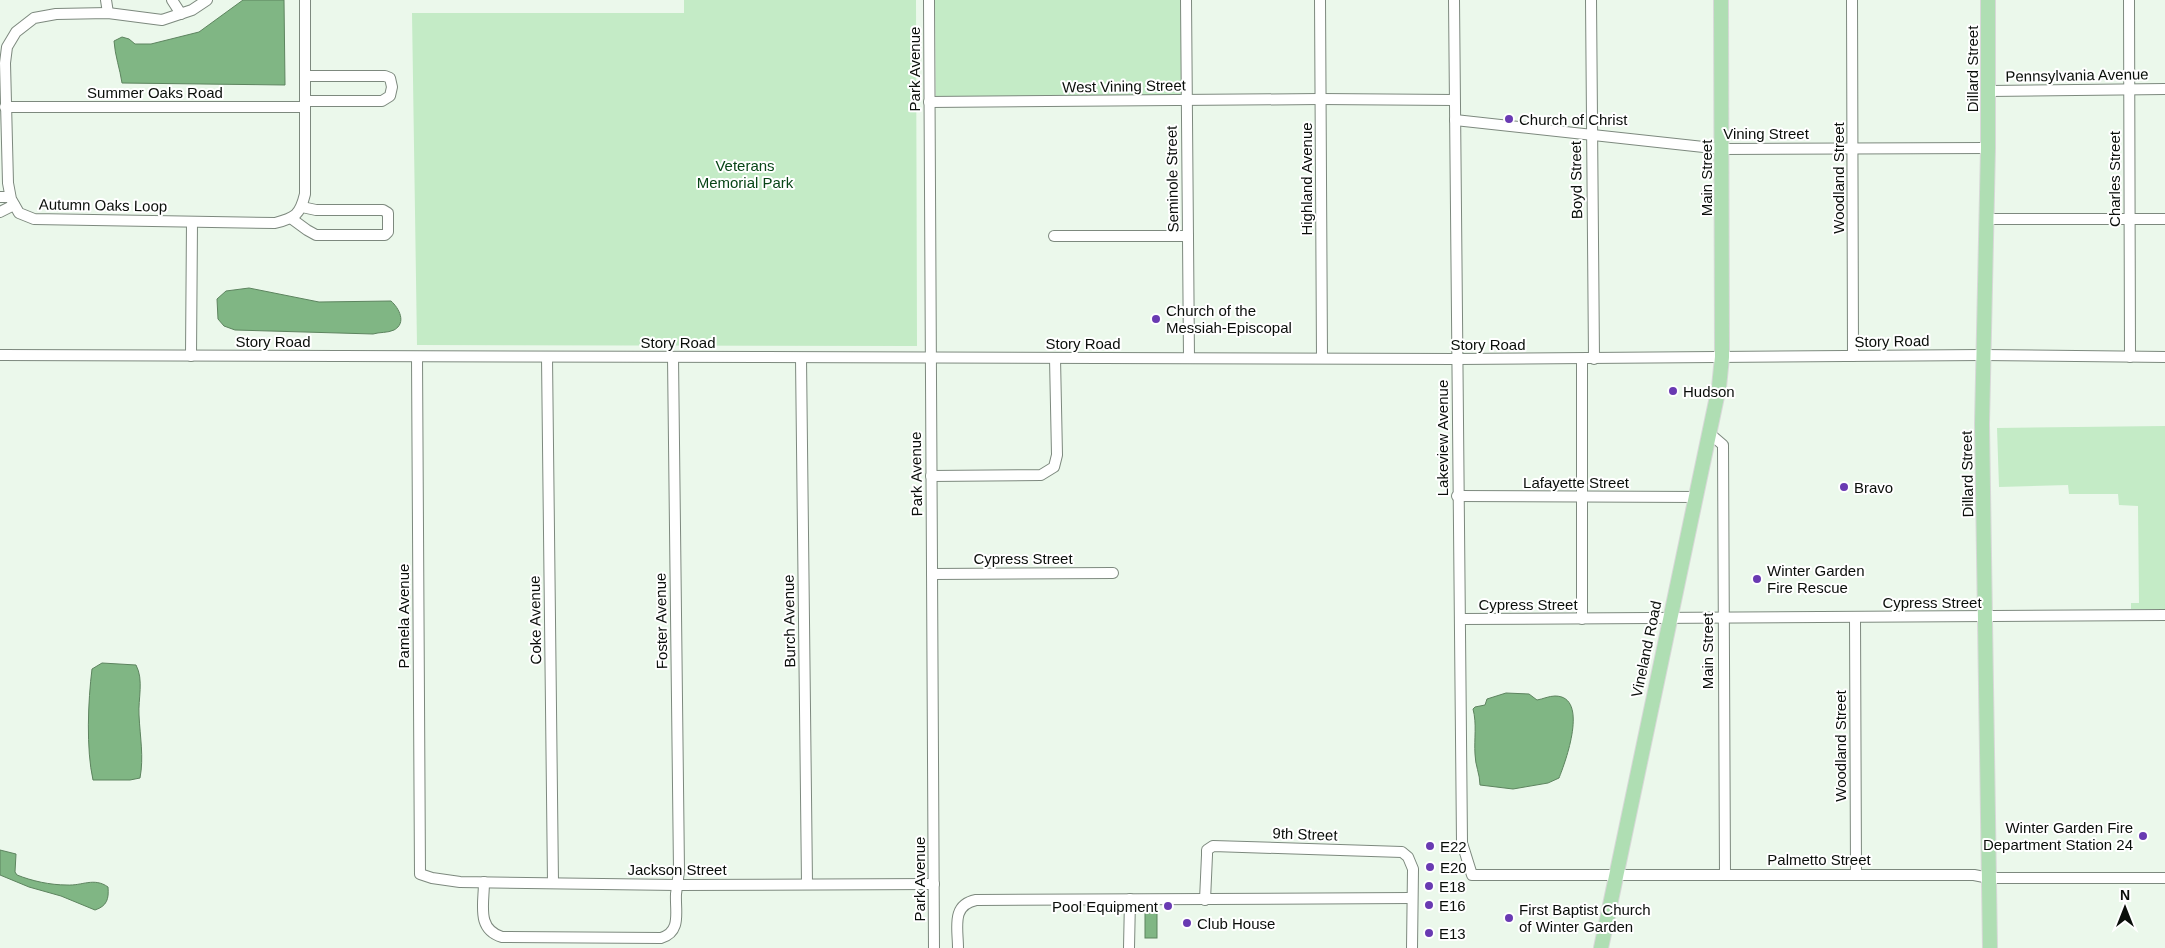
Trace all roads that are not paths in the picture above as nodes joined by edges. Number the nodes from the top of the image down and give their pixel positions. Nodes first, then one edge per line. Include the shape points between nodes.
1 (106, 0) edge
2 (172, 0) edge
3 (207, 0) edge
4 (305, 0) edge
5 (929, 0) edge
6 (1186, 0) edge
7 (1320, 0) edge
8 (1454, 0) edge
9 (1591, 0) edge
10 (1721, 0) edge
11 (1852, 0) edge
12 (1988, 0) edge
13 (2128, 0) edge
14 (108, 13) junction
15 (181, 14) junction
16 (2, 64) edge
17 (305, 76) junction
18 (2129, 88) junction
19 (2165, 88) edge
20 (2, 89) edge
21 (1988, 91) junction
22 (1320, 99) junction
23 (1454, 100) junction
24 (1187, 101) junction
25 (929, 102) junction
26 (305, 104) junction
27 (5, 106) junction
28 (1455, 120) junction
29 (1591, 135) junction
30 (1853, 148) junction
31 (1988, 148) junction
32 (1722, 149) junction
33 (8, 200) edge
34 (302, 207) junction
35 (0, 212) edge
36 (292, 219) junction
37 (1986, 219) junction
38 (2165, 219) edge
39 (2129, 220) junction
40 (192, 222) junction
41 (1054, 236) dead end
42 (1188, 236) junction
43 (0, 355) edge
44 (1982, 355) junction
45 (191, 356) junction
46 (1853, 356) junction
47 (416, 357) junction
48 (546, 357) junction
49 (673, 357) junction
50 (1722, 357) junction
51 (2130, 357) junction
52 (2165, 357) edge
53 (801, 358) junction
54 (930, 358) junction
55 (1055, 358) junction
56 (1189, 358) junction
57 (1322, 358) junction
58 (1457, 359) junction
59 (1582, 359) junction
60 (1594, 359) junction
61 (1709, 433) junction
62 (930, 476) junction
63 (1457, 496) junction
64 (1696, 496) junction
65 (1583, 497) junction
66 (1113, 573) dead end
67 (932, 574) junction
68 (2165, 615) edge
69 (1723, 617) junction
70 (1985, 617) junction
71 (1669, 618) junction
72 (1855, 618) junction
73 (1460, 619) junction
74 (1582, 619) junction
75 (420, 874) joint
76 (1856, 874) junction
77 (1472, 875) joint
78 (1616, 875) junction
79 (1725, 875) junction
80 (1989, 878) junction
81 (2165, 878) edge
82 (484, 882) junction
83 (553, 883) junction
84 (807, 884) junction
85 (934, 884) junction
86 (678, 885) junction
87 (1412, 898) junction
88 (1130, 899) junction
89 (1205, 900) junction
90 (934, 948) edge
91 (958, 948) edge
92 (1130, 948) edge
93 (1412, 948) edge
94 (1601, 948) edge
95 (1990, 948) edge

1 - 14 street
2 - 15 street
3 - 15 street
4 - 17 street
5 - 25 street, Park Avenue
6 - 24 street, Seminole Street
7 - 22 street, Highland Avenue
8 - 23 street, Lakeview Avenue
9 - 29 street, Boyd Street
10 - 32 main road, Main Street
11 - 30 street, Woodland Street
12 - 21 main road, Dillard Street
13 - 18 street, Charles Street
14 - 15 street via 162,20
14 - 16 street via 56,14 34,18 16,32 7,46
16 - 20 street
17 - 26 street
17 - 26 street, Summer Oaks Road via 383,75 390,78 392,87 390,96 382,101
18 - 19 street, Pennsylvania Avenue
18 - 21 street, Pennsylvania Avenue
18 - 39 street, Charles Street
20 - 27 street
21 - 31 main road, Dillard Street
22 - 23 street
22 - 24 street, West Vining Street
22 - 57 street, Highland Avenue
23 - 28 street, Lakeview Avenue
24 - 25 street, West Vining Street
24 - 42 street, Seminole Street
25 - 54 street, Park Avenue
26 - 27 street, Summer Oaks Road
26 - 34 street via 305,194
27 - 33 street
28 - 29 street, Vining Street
28 - 58 street, Lakeview Avenue
29 - 32 street, Vining Street
29 - 60 street, Boyd Street
30 - 31 street, Vining Street
30 - 32 street, Vining Street
30 - 46 street, Woodland Street
31 - 37 main road, Dillard Street
32 - 50 main road, Main Street
33 - 35 street
33 - 40 street, Autumn Oaks Loop via 19,213 34,220
34 - 36 street
34 - 36 street via 383,210 388,213 388,232 385,235 316,234
36 - 40 street, Autumn Oaks Loop via 274,223
37 - 39 street
37 - 44 main road, Dillard Street
38 - 39 street
39 - 51 street, Charles Street
40 - 45 street
41 - 42 street
42 - 56 street, Seminole Street
43 - 45 street, Story Road
44 - 46 street, Story Road
44 - 51 street, Story Road
44 - 70 main road, Dillard Street
45 - 47 street, Story Road
46 - 50 street, Story Road
47 - 48 street, Story Road
47 - 75 street, Pamela Avenue
48 - 49 street, Story Road
48 - 83 street, Coke Avenue
49 - 53 street, Story Road
49 - 86 street, Foster Avenue
50 - 60 street, Story Road
50 - 61 main road, Vineland Road
51 - 52 street, Story Road
53 - 54 street, Story Road
53 - 84 street, Burch Avenue
54 - 55 street, Story Road
54 - 62 street, Park Avenue
55 - 56 street, Story Road
55 - 62 street via 1057,455 1054,467 1041,475
56 - 57 street, Story Road
57 - 58 street, Story Road
58 - 59 street, Story Road
58 - 63 street, Lakeview Avenue
59 - 60 street, Story Road
59 - 65 street
61 - 64 main road, Vineland Road
61 - 69 street, Main Street via 1722,445
62 - 67 street, Park Avenue
63 - 65 street, Lafayette Street
63 - 73 street, Lakeview Avenue
64 - 65 street, Lafayette Street
64 - 71 main road, Vineland Road
65 - 74 street
66 - 67 street, Cypress Street
67 - 85 street, Park Avenue
68 - 70 street, Cypress Street
69 - 71 street, Cypress Street
69 - 72 street, Cypress Street
69 - 79 street, Main Street
70 - 72 street, Cypress Street
70 - 80 main road, Dillard Street
71 - 74 street, Cypress Street
71 - 78 main road, Vineland Road
72 - 76 street, Woodland Street
73 - 74 street, Cypress Street
73 - 77 street, Lakeview Avenue via 1462,844
75 - 82 street, Jackson Street via 442,880
76 - 79 street, Palmetto Street
76 - 80 street, Palmetto Street via 1974,874
77 - 78 street, Palmetto Street
78 - 79 street, Palmetto Street
78 - 94 main road, Vineland Road
80 - 81 street, Palmetto Street
80 - 95 main road, Dillard Street
82 - 83 street, Jackson Street
82 - 86 street, Foster Avenue via 486,928 502,937 669,936 676,922
83 - 86 street, Jackson Street
84 - 85 street, Jackson Street
84 - 86 street, Jackson Street
85 - 90 street, Park Avenue
87 - 89 street
87 - 89 street, 9th Street via 1413,869 1402,852 1213,846 1206,855
87 - 93 street
88 - 89 street
88 - 91 street via 970,901 963,904 958,915
88 - 92 street

